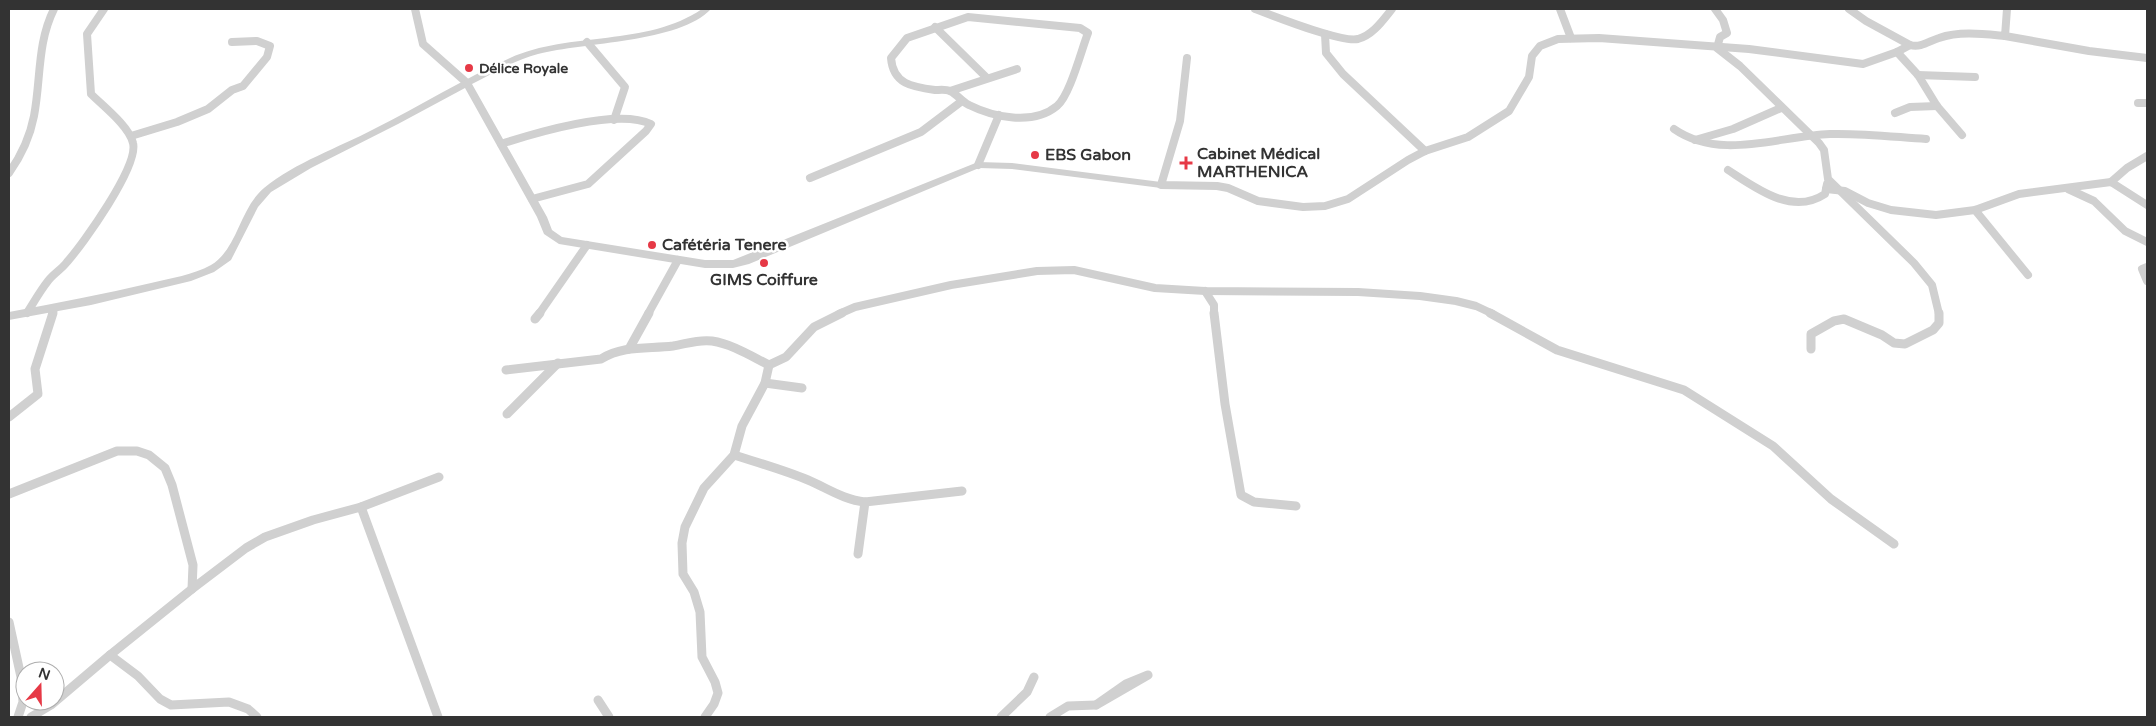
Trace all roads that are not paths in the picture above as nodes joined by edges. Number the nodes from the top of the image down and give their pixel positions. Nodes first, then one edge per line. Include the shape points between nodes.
1 (54, 9) edge
2 (104, 9) edge
3 (415, 9) edge
4 (707, 9) edge
5 (1255, 9) edge
6 (1392, 9) edge
7 (1560, 9) edge
8 (1715, 9) edge
9 (1849, 9) edge
10 (2007, 9) edge
11 (935, 27) junction
12 (1325, 34) junction
13 (2005, 36) junction
14 (1571, 38) junction
15 (232, 42) dead end
16 (588, 42) junction
17 (1910, 44) junction
18 (1717, 48) junction
19 (1896, 52) junction
20 (1187, 58) dead end
21 (2147, 58) edge
22 (1017, 68) dead end
23 (1918, 75) junction
24 (1975, 77) dead end
25 (987, 78) junction
26 (467, 83) junction
27 (950, 91) junction
28 (962, 101) junction
29 (2138, 103) dead end
30 (2147, 103) edge
31 (1937, 106) junction
32 (1781, 108) junction
33 (1895, 113) dead end
34 (999, 115) junction
35 (614, 120) junction
36 (1674, 128) dead end
37 (1962, 135) dead end
38 (132, 136) junction
39 (1813, 137) junction
40 (1926, 139) dead end
41 (1695, 140) junction
42 (501, 144) junction
43 (1425, 151) junction
44 (2147, 156) edge
45 (978, 164) junction
46 (1728, 170) dead end
47 (9, 173) edge
48 (810, 178) dead end
49 (1828, 179) junction
50 (2111, 182) junction
51 (1161, 185) junction
52 (2066, 188) junction
53 (1826, 189) junction
54 (1839, 190) junction
55 (532, 199) junction
56 (2147, 206) edge
57 (1975, 210) junction
58 (2147, 242) edge
59 (587, 245) junction
60 (678, 260) junction
61 (2147, 267) edge
62 (2028, 274) dead end
63 (2147, 281) edge
64 (1205, 291) junction
65 (54, 309) junction
66 (27, 313) junction
67 (9, 316) edge
68 (535, 319) dead end
69 (629, 349) junction
70 (1811, 349) dead end
71 (559, 363) junction
72 (769, 365) junction
73 (506, 370) dead end
74 (765, 383) junction
75 (802, 388) dead end
76 (507, 414) dead end
77 (9, 417) edge
78 (734, 455) junction
79 (439, 477) dead end
80 (962, 491) dead end
81 (9, 494) edge
82 (865, 502) junction
83 (1296, 506) dead end
84 (361, 507) junction
85 (1894, 544) dead end
86 (858, 554) dead end
87 (192, 589) junction
88 (9, 622) edge
89 (110, 655) junction
90 (1034, 677) dead end
91 (598, 700) dead end
92 (1096, 705) dead end
93 (18, 717) edge
94 (31, 717) edge
95 (257, 717) edge
96 (438, 717) edge
97 (609, 717) edge
98 (705, 717) edge
99 (1001, 717) edge
100 (1050, 717) edge

1 - 47 street via 44,29 39,50 33,120 22,152
2 - 38 street via 87,34 90,94
3 - 26 street via 423,44
4 - 16 street via 699,17 672,26
5 - 12 street
6 - 12 street via 1364,38 1350,40
7 - 14 street
8 - 18 street via 1727,32 1720,37
9 - 17 street
10 - 13 street
11 - 25 street
11 - 27 street via 900,44 891,58 892,69 908,85
11 - 34 street via 979,17 1088,31 1065,96 1057,106 1027,117
12 - 43 street via 1326,53 1343,74
13 - 17 street via 1958,33 1936,37 1917,47
13 - 21 street via 2089,52
14 - 18 street
14 - 43 street via 1540,46 1532,56 1529,77 1509,111 1468,137
15 - 38 street via 256,42 270,46 267,57 243,86 232,90 208,109
16 - 26 street via 527,54
16 - 35 street via 625,86
17 - 19 street
18 - 19 street via 1863,64
18 - 32 street via 1740,66
19 - 23 street
20 - 51 street via 1179,126
22 - 25 street
23 - 24 street
23 - 31 street
25 - 27 street
26 - 42 street
26 - 65 street via 271,188 252,206 231,250 214,267 191,277
27 - 28 street
28 - 34 street
28 - 48 street via 921,132
29 - 30 street
31 - 33 street via 1910,107
31 - 37 street
32 - 39 street
32 - 41 street
34 - 45 street
35 - 42 street via 573,122
35 - 55 street via 644,121 651,125 588,184
36 - 41 street
38 - 66 street via 133,155 115,194 66,264 49,279
39 - 40 street via 1854,134
39 - 41 street via 1791,137 1746,146
39 - 49 street via 1824,150
42 - 55 street
43 - 51 street via 1348,199 1314,207 1258,200 1217,186
44 - 50 street via 2137,160
45 - 51 street
45 - 60 street via 745,261 719,265
46 - 53 street via 1785,201 1812,201 1822,197
49 - 53 street
49 - 54 street
50 - 52 street
50 - 56 street
52 - 57 street via 2019,194
52 - 58 street via 2094,201 2125,231
53 - 54 street
54 - 57 street via 1891,210 1936,215
54 - 70 street via 1896,242 1932,285 1939,323 1921,338 1900,345 1844,319 1834,321 1811,334
55 - 59 street via 552,236
57 - 62 street
59 - 60 street
59 - 68 street
60 - 69 street
61 - 63 street via 2142,269
64 - 72 street via 1139,285 1074,270 982,279 854,307 814,327 786,356
64 - 83 street via 1214,305 1225,404 1241,495 1254,502
64 - 85 street via 1366,293 1435,298 1476,306 1557,350 1684,390 1773,446 1831,499
65 - 66 street
65 - 77 street via 34,369 38,394
66 - 67 street
69 - 71 street via 605,355 603,359
69 - 72 street via 669,346 699,339 728,346
71 - 73 street
71 - 76 street
72 - 74 street
74 - 75 street
74 - 78 street via 747,414
78 - 82 street via 809,480 842,498
78 - 98 street via 704,488 685,527 682,543 683,574 694,592 700,612 702,657 718,693
79 - 84 street
80 - 82 street
81 - 87 street via 117,451 144,452 166,469 193,565
82 - 86 street
84 - 87 street via 265,537
84 - 96 street
87 - 89 street
88 - 93 street via 21,677 23,702
89 - 94 street via 51,705
89 - 95 street via 168,704 233,702 249,708
90 - 99 street via 1027,692
91 - 97 street
92 - 100 street via 1068,706

